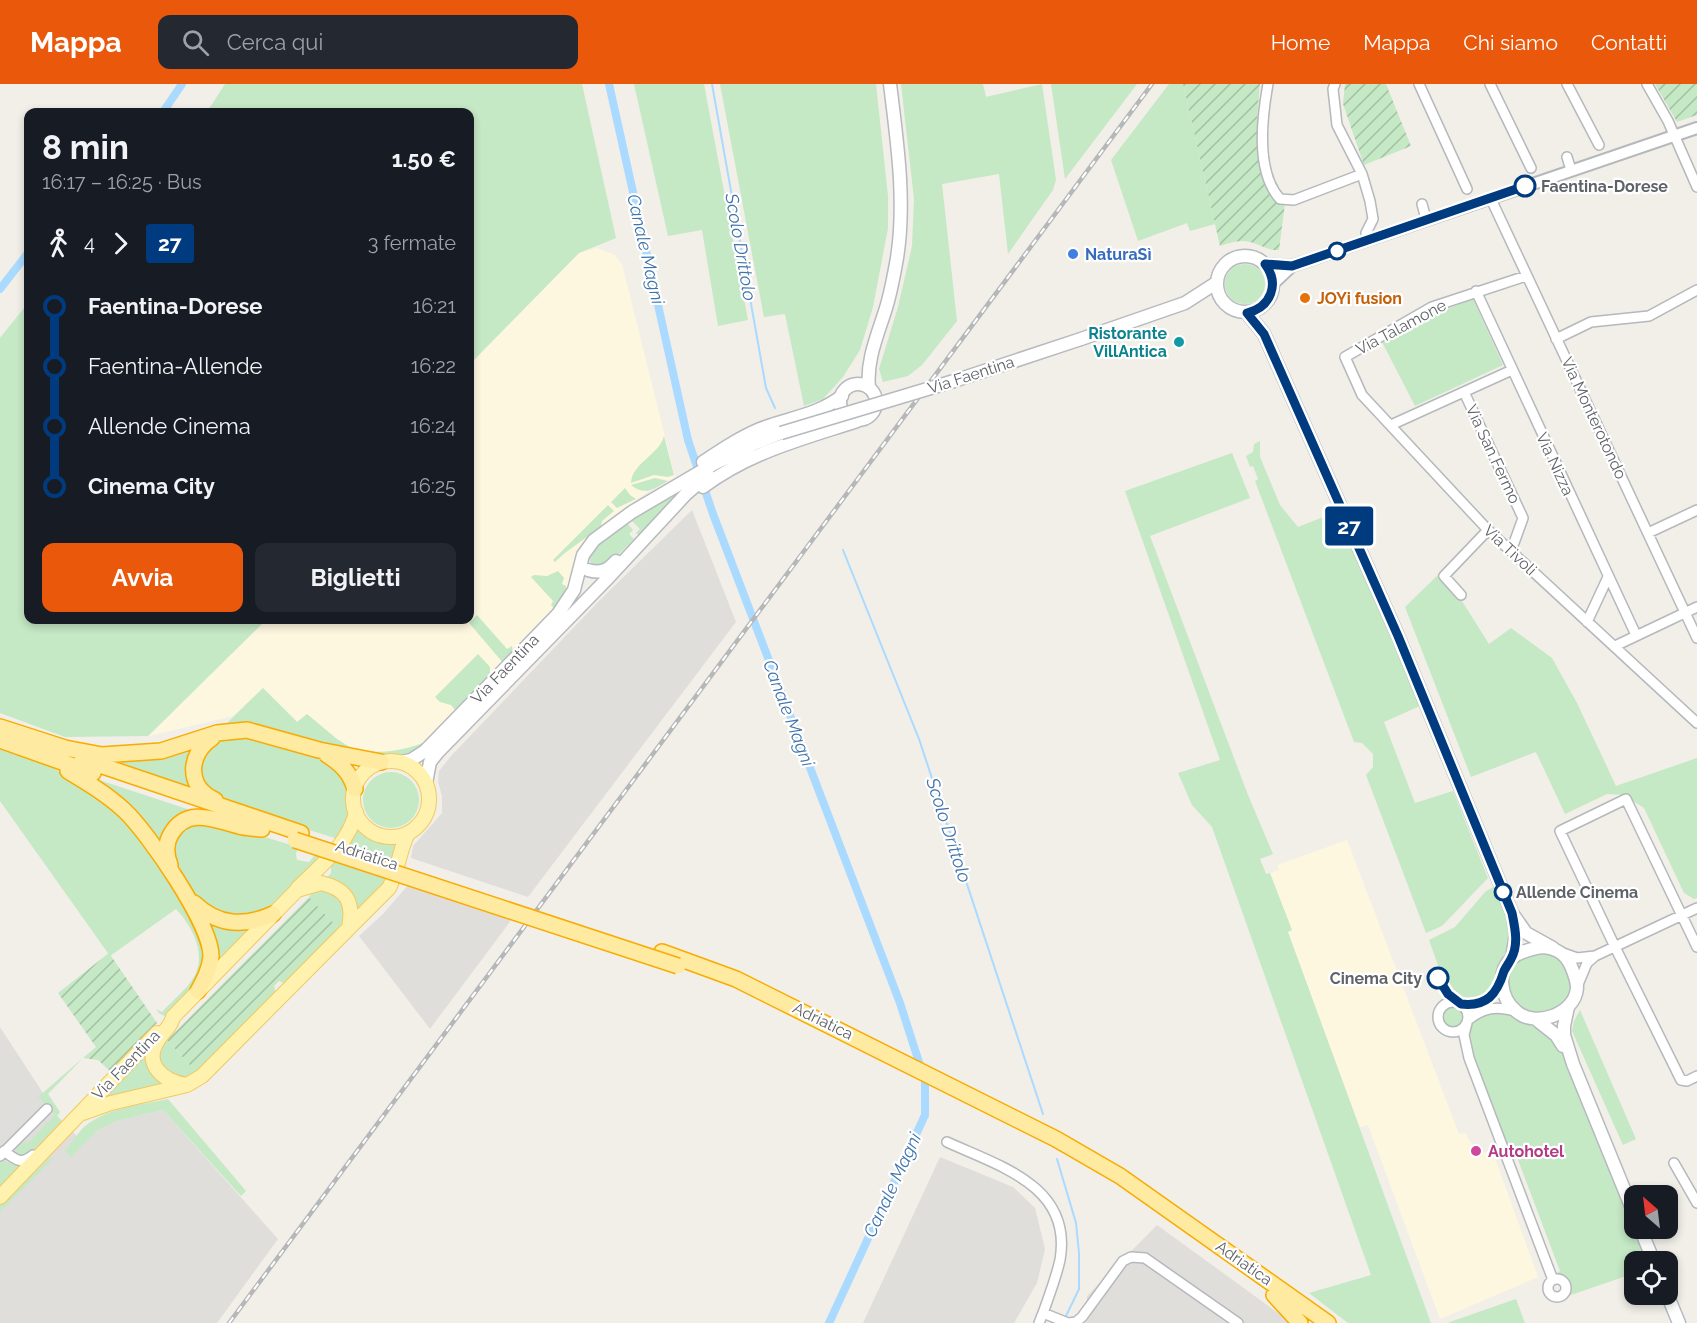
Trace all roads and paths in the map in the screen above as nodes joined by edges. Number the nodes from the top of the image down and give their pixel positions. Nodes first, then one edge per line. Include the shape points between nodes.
1 (890, 84) edge
2 (1268, 84) edge
3 (1335, 84) edge
4 (1419, 84) edge
5 (1490, 84) edge
6 (1567, 84) edge
7 (1647, 84) edge
8 (1697, 128) edge
9 (1674, 135) junction
10 (1599, 145) dead end
11 (1567, 157) dead end
12 (1531, 168) dead end
13 (1571, 170) junction
14 (1362, 174) junction
15 (1697, 187) edge
16 (1467, 189) dead end
17 (1490, 198) junction
18 (1422, 204) dead end
19 (1426, 219) junction
20 (1368, 240) junction
21 (1265, 264) junction
22 (1292, 266) junction
23 (1526, 276) junction
24 (1216, 283) junction
25 (1273, 284) junction
26 (1697, 290) edge
27 (1476, 291) junction
28 (1222, 301) junction
29 (1185, 303) junction
30 (1265, 304) junction
31 (1247, 313) junction
32 (1264, 334) junction
33 (1556, 339) junction
34 (872, 352) junction
35 (1345, 357) joint
36 (1512, 369) junction
37 (851, 386) junction
38 (869, 388) junction
39 (1464, 392) junction
40 (842, 396) junction
41 (856, 421) junction
42 (1391, 425) junction
43 (713, 467) junction
44 (1697, 510) edge
45 (1488, 530) junction
46 (1648, 533) junction
47 (1509, 549) junction
48 (631, 554) junction
49 (583, 555) junction
50 (588, 570) junction
51 (609, 577) junction
52 (1608, 577) junction
53 (1461, 595) dead end
54 (1697, 607) edge
55 (1685, 613) junction
56 (1587, 622) junction
57 (1636, 635) junction
58 (1697, 638) edge
59 (1615, 646) junction
60 (1697, 723) edge
61 (0, 729) edge
62 (229, 730) junction
63 (0, 740) edge
64 (319, 750) junction
65 (43, 756) junction
66 (381, 762) junction
67 (401, 762) junction
68 (426, 783) junction
69 (355, 789) junction
70 (356, 812) junction
71 (266, 826) junction
72 (408, 833) junction
73 (176, 879) junction
74 (297, 890) junction
75 (186, 895) junction
76 (1697, 908) edge
77 (1512, 913) junction
78 (273, 914) junction
79 (1682, 916) junction
80 (349, 928) junction
81 (1614, 947) junction
82 (1697, 947) edge
83 (1558, 951) junction
84 (1595, 956) junction
85 (1512, 958) junction
86 (1503, 978) junction
87 (1576, 988) junction
88 (198, 991) junction
89 (1461, 1004) junction
90 (1568, 1007) junction
91 (1439, 1011) junction
92 (1516, 1012) junction
93 (173, 1017) junction
94 (1537, 1020) junction
95 (1467, 1022) junction
96 (1451, 1032) junction
97 (1469, 1058) junction
98 (1573, 1064) junction
99 (1697, 1076) edge
100 (187, 1085) junction
101 (971, 1101) junction
102 (47, 1109) dead end
103 (81, 1114) junction
104 (947, 1142) dead end
105 (50, 1146) junction
106 (2, 1153) edge
107 (1674, 1163) dead end
108 (1624, 1189) edge
109 (0, 1197) edge
110 (1697, 1203) edge
111 (1553, 1280) dead end
112 (1274, 1295) junction
113 (1672, 1305) edge
114 (1043, 1313) junction
115 (1039, 1323) edge
116 (1069, 1323) edge
117 (1238, 1323) edge
118 (1300, 1323) edge
119 (1314, 1323) edge
120 (1328, 1323) edge
121 (1679, 1323) edge

1 - 34 main road via 901,234 888,304
2 - 14 street via 1262,117 1263,151 1273,191 1280,199 1294,200
3 - 14 street via 1337,125
4 - 16 street
5 - 12 street
6 - 10 street
7 - 9 street
8 - 9 street
9 - 13 street
9 - 15 street
11 - 13 street
13 - 17 street
14 - 20 street via 1373,219 1366,233
17 - 19 street
17 - 23 street, Via Monterotondo
18 - 19 street
19 - 20 street
20 - 22 street
21 - 22 street
21 - 24 main road via 1257,258 1238,256 1218,274
21 - 25 main road
22 - 25 street
23 - 27 street, Via Talamone
23 - 33 street, Via Monterotondo
24 - 28 main road
24 - 29 main road, Via Faentina
25 - 30 main road
26 - 33 street via 1649,316 1591,322
27 - 35 street, Via Talamone via 1432,307
27 - 36 street, Via Nizza
28 - 29 main road, Via Faentina
28 - 31 main road via 1228,308
29 - 43 main road, Via Faentina, bridge via 954,381 781,433
30 - 31 main road
30 - 32 main road
31 - 32 main road
32 - 77 main road via 1398,636
33 - 46 street, Via Monterotondo
34 - 37 main road
34 - 38 main road
35 - 42 street, Via Tivoli via 1362,395
36 - 39 street
36 - 52 street, Via Nizza
37 - 38 main road
37 - 40 main road
38 - 41 main road via 876,403 874,410
39 - 42 street
39 - 47 street, Via San Fermo via 1523,518
40 - 41 main road via 843,412
40 - 43 main road via 819,411 742,438
41 - 43 main road via 743,461
42 - 45 street, Via Tivoli
43 - 48 main road, Via Faentina
43 - 49 main road, Via Faentina via 633,504 609,523
44 - 46 street
45 - 47 street, Via Tivoli
45 - 53 street via 1444,576
46 - 55 street, Via Monterotondo
47 - 56 street, Via Tivoli
48 - 50 main road via 622,555 607,570
48 - 51 main road, Via Faentina
49 - 50 main road
49 - 67 main road, Via Faentina via 574,590 558,614 425,751
50 - 51 main road
51 - 68 main road, Via Faentina via 438,752 430,762
52 - 56 street
52 - 57 street, Via Nizza
54 - 55 street
55 - 57 street
55 - 58 street, Via Monterotondo
56 - 59 street, Via Tivoli
57 - 59 street
59 - 60 street, Via Tivoli
61 - 62 highway via 102,755 161,751
61 - 71 highway
62 - 64 highway via 259,732
62 - 71 highway via 197,752 193,764 196,781 211,798 257,814
63 - 65 highway
64 - 66 highway
64 - 69 highway via 343,766
65 - 71 highway
65 - 73 highway via 124,810
66 - 67 main road
66 - 69 main road via 360,777
67 - 68 main road via 414,769
68 - 72 main road via 426,814
69 - 70 main road
70 - 72 main road via 361,822 377,834 398,837
70 - 74 main road, Via Faentina via 349,834
71 - 73 highway via 240,826 206,816 180,823 169,836 167,848
71 - 101 highway, Adriatica, bridge via 678,966 752,996
72 - 80 main road, Via Faentina via 389,888
73 - 75 highway
74 - 78 main road, Via Faentina
74 - 80 main road via 321,883 343,892 352,914
75 - 78 highway via 203,912 223,922 246,923
75 - 88 highway via 204,929 211,955
76 - 79 street
77 - 83 main road via 1527,933
77 - 85 main road via 1516,934
78 - 88 main road, Via Faentina
79 - 81 street
79 - 81 street via 1626,799 1560,831
79 - 82 street
80 - 100 main road, Via Faentina via 202,1076
81 - 84 street
81 - 99 street via 1681,1080
83 - 84 street via 1577,958
83 - 85 main road via 1542,947
83 - 87 main road via 1574,972
84 - 87 street via 1587,963
85 - 86 main road
86 - 89 street via 1496,993 1487,999
86 - 92 main road via 1503,990
87 - 90 main road
88 - 93 main road, Via Faentina
89 - 91 street via 1451,1002
89 - 91 street via 1448,994 1438,978 1442,997
89 - 95 street via 1467,1011
90 - 94 main road
90 - 98 main road via 1564,1035
91 - 96 street via 1440,1024
92 - 94 main road
92 - 95 street via 1495,1007 1477,1012
93 - 100 main road, Via Faentina via 171,1026 157,1040 154,1063 167,1080
93 - 103 main road, Via Faentina
94 - 98 main road via 1556,1035
95 - 96 street via 1460,1030
95 - 97 street via 1464,1035
96 - 97 street
97 - 111 street
98 - 108 main road
100 - 103 main road, Via Faentina via 111,1102
101 - 112 highway, Adriatica via 1124,1189
101 - 120 highway, Adriatica via 1056,1139 1120,1176
102 - 106 street, Via Faentina
103 - 105 main road, Via Faentina
104 - 114 street via 1023,1177 1044,1196 1056,1216 1060,1260
105 - 106 street, Via Faentina via 41,1148 26,1161
105 - 109 main road, Via Faentina
107 - 110 street
112 - 118 highway
112 - 119 highway, Adriatica
113 - 121 main road
114 - 115 street
114 - 116 street
116 - 117 street via 1082,1317 1123,1261 1131,1257 1145,1258

